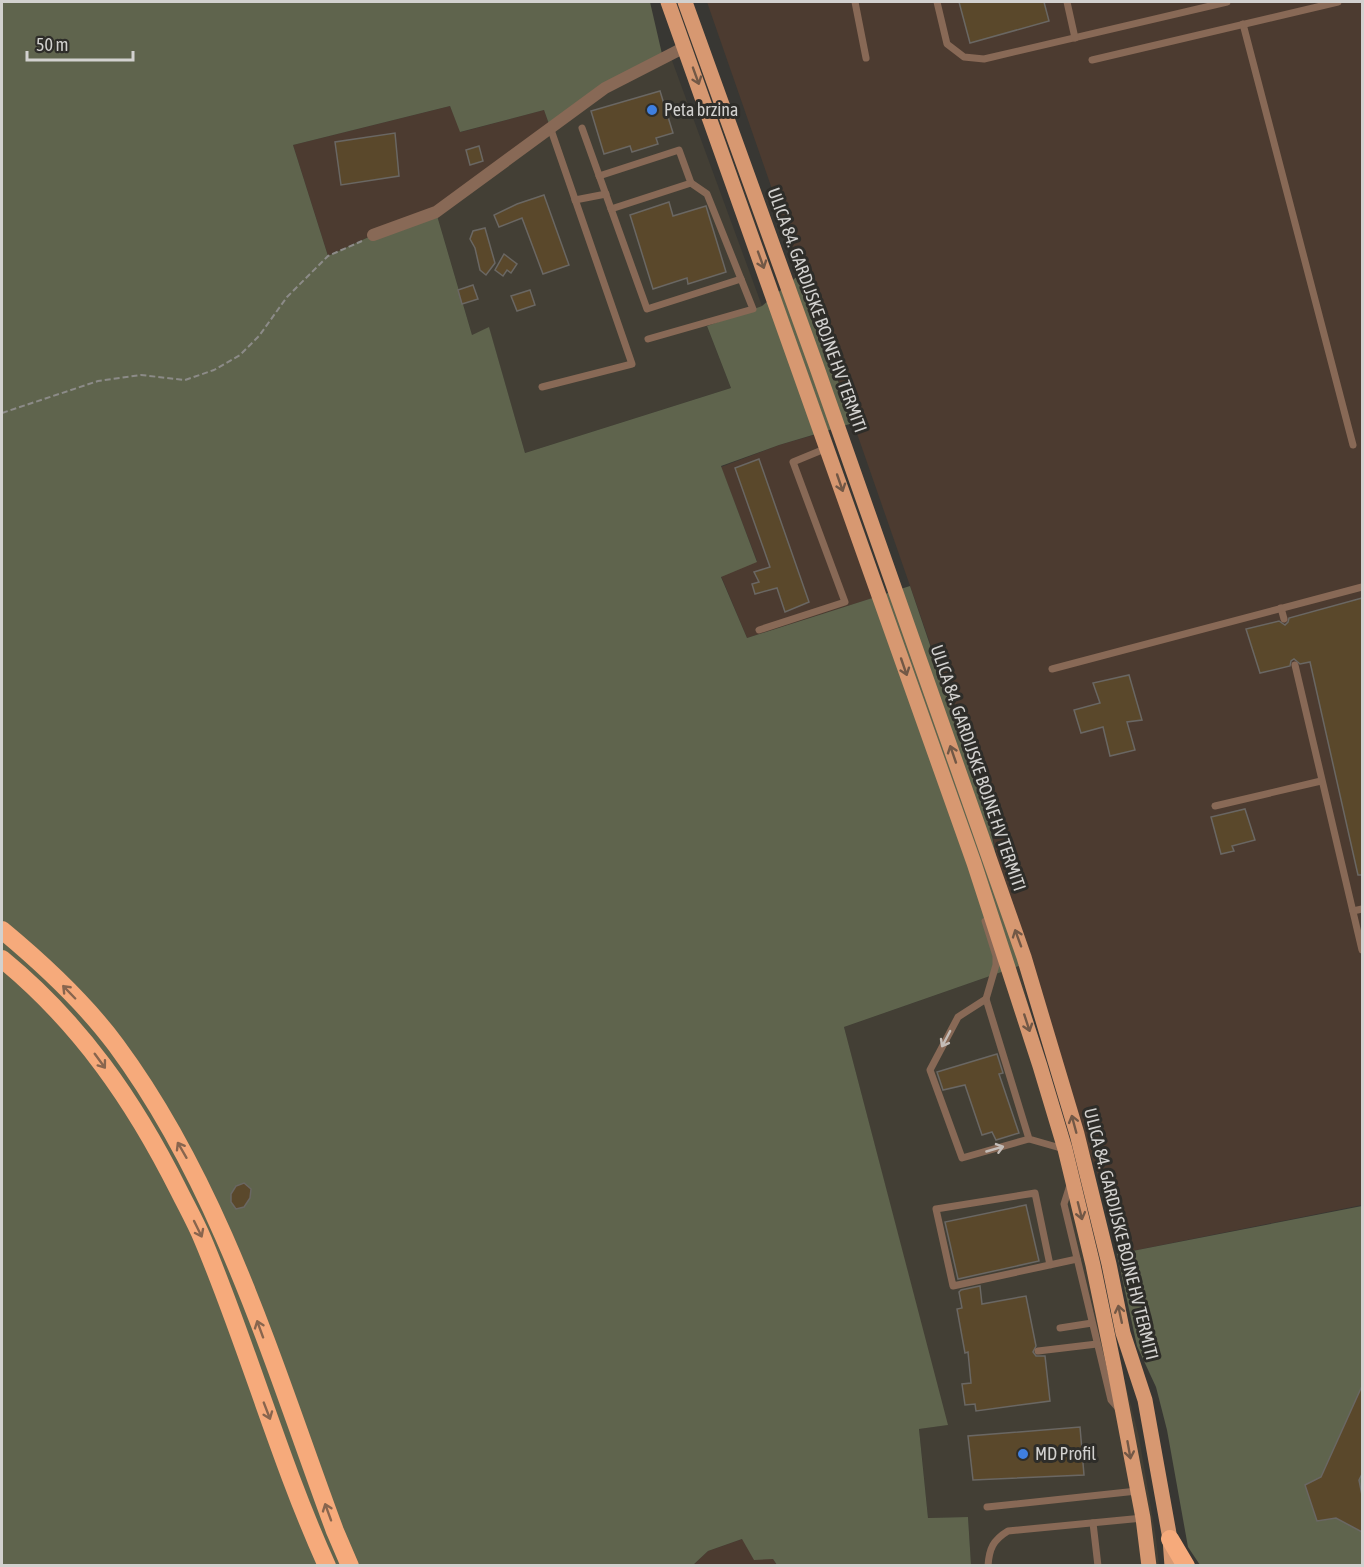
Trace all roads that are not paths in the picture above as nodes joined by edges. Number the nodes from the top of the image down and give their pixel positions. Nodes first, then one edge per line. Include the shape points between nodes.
1 (668, 2) edge
2 (685, 2) edge
3 (855, 2) edge
4 (936, 2) edge
5 (1067, 2) edge
6 (1227, 2) edge
7 (1338, 2) edge
8 (1243, 24) junction
9 (1075, 38) junction
10 (686, 47) junction
11 (866, 58) dead end
12 (1092, 60) dead end
13 (550, 127) junction
14 (582, 128) dead end
15 (599, 176) junction
16 (691, 183) junction
17 (606, 194) junction
18 (575, 200) junction
19 (611, 209) junction
20 (373, 236) road end
21 (741, 279) junction
22 (648, 339) dead end
23 (542, 387) dead end
24 (1353, 445) dead end
25 (827, 448) junction
26 (1362, 587) edge
27 (1281, 608) junction
28 (1284, 619) dead end
29 (759, 630) dead end
30 (1295, 665) dead end
31 (1052, 669) dead end
32 (1321, 781) junction
33 (1215, 806) dead end
34 (963, 834) junction
35 (1362, 909) edge
36 (1353, 911) junction
37 (2, 930) edge
38 (1362, 950) edge
39 (2, 959) edge
40 (986, 999) junction
41 (1029, 1139) junction
42 (1065, 1149) junction
43 (1072, 1176) junction
44 (1077, 1259) junction
45 (1050, 1265) junction
46 (1092, 1323) junction
47 (1060, 1328) dead end
48 (1097, 1344) junction
49 (1038, 1351) dead end
50 (1123, 1413) junction
51 (1137, 1491) junction
52 (987, 1507) dead end
53 (1143, 1518) junction
54 (1093, 1523) junction
55 (1170, 1539) junction
56 (327, 1566) edge
57 (350, 1566) edge
58 (988, 1566) edge
59 (1098, 1566) edge
60 (1149, 1566) edge
61 (1172, 1566) edge
62 (1186, 1566) edge

1 - 10 main road, ULICA 84. GARDIJSKE BOJNE HV TERMITI
55 -> 2 main road, ULICA 84. GARDIJSKE BOJNE HV TERMITI via 1145,1401 1124,1333 1071,1112 1024,957
3 - 11 lane
4 - 9 lane via 947,44 964,57 984,59
5 - 9 lane
6 - 9 lane
7 - 8 lane
8 - 12 lane
8 - 24 lane
10 - 13 street via 605,88
10 -> 25 main road, ULICA 84. GARDIJSKE BOJNE HV TERMITI
13 - 18 lane
13 - 20 street via 436,212
14 - 15 lane
15 - 16 lane via 679,150
15 - 17 lane
16 - 19 lane
16 - 21 lane via 707,194
17 - 18 lane
17 - 19 lane
18 - 23 lane via 632,363
19 - 21 lane via 647,309
21 - 22 lane via 753,309
25 - 29 lane via 793,462 845,602
25 -> 34 main road, ULICA 84. GARDIJSKE BOJNE HV TERMITI
26 - 27 lane
27 - 28 lane
27 - 31 lane
30 - 32 lane
32 - 33 lane
32 - 36 lane
34 - 40 lane via 996,956
34 -> 42 main road, ULICA 84. GARDIJSKE BOJNE HV TERMITI
35 - 36 lane
36 - 38 lane
57 -> 37 highway via 252,1305 190,1165 116,1045 34,957
39 -> 56 highway via 29,981 97,1056 165,1162 202,1239
40 - 41 lane
40 -> 41 lane via 958,1017 930,1070 962,1158
41 - 42 lane
42 - 43 main road, ULICA 84. GARDIJSKE BOJNE HV TERMITI
43 - 44 lane via 1065,1204
43 -> 50 main road, ULICA 84. GARDIJSKE BOJNE HV TERMITI
44 - 45 lane
44 - 46 lane
45 - 45 lane via 953,1286 936,1209 1035,1193
46 - 47 lane
46 - 48 lane
48 - 49 lane
48 - 50 lane via 1111,1400
50 -> 51 main road, ULICA 84. GARDIJSKE BOJNE HV TERMITI
51 - 52 lane
51 - 53 main road, ULICA 84. GARDIJSKE BOJNE HV TERMITI
53 - 54 lane
53 - 60 main road, ULICA 84. GARDIJSKE BOJNE HV TERMITI
54 - 58 lane via 1008,1531 992,1544
54 - 59 lane
55 - 61 main road, ULICA 84. GARDIJSKE BOJNE HV TERMITI
55 - 62 highway

